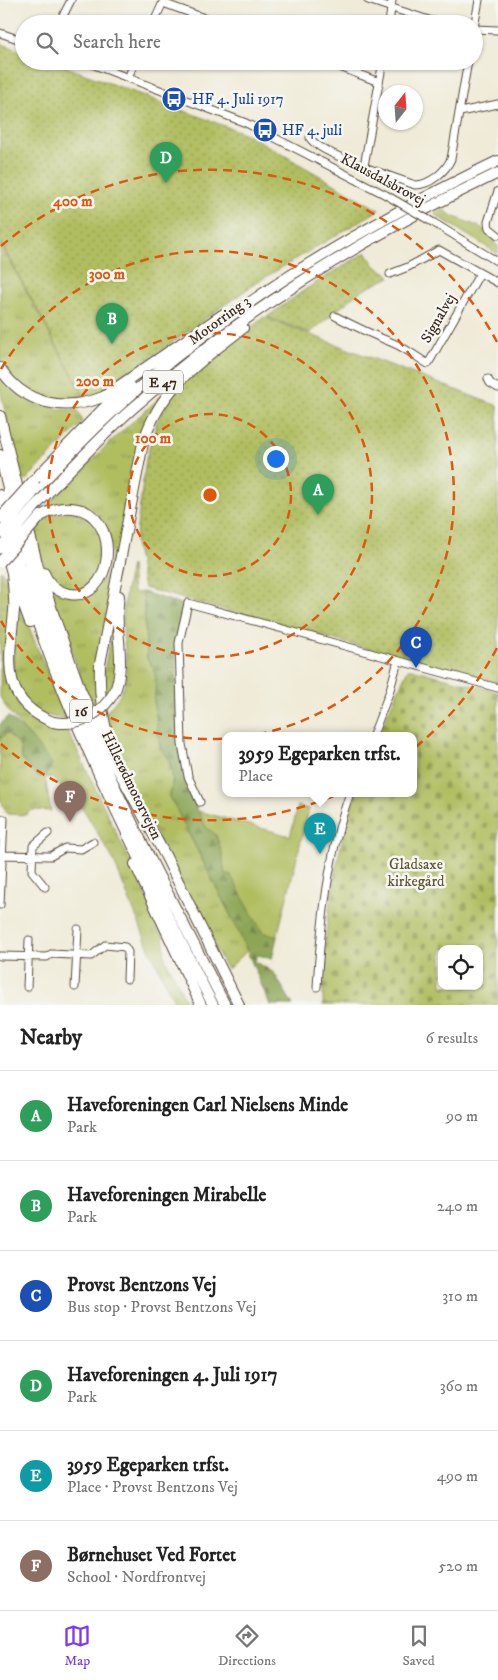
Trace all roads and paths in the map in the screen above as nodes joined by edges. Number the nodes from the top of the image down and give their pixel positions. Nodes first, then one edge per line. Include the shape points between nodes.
1 (71, 0) edge
2 (368, 0) edge
3 (392, 0) edge
4 (479, 0) edge
5 (164, 1) edge
6 (392, 9) junction
7 (64, 15) edge
8 (157, 15) edge
9 (199, 15) edge
10 (391, 15) edge
11 (412, 15) edge
12 (476, 15) edge
13 (483, 29) edge
14 (498, 30) edge
15 (0, 33) edge
16 (15, 38) edge
17 (107, 70) edge
18 (131, 70) edge
19 (348, 70) edge
20 (381, 70) edge
21 (467, 70) edge
22 (128, 78) junction
23 (379, 82) junction
24 (498, 104) edge
25 (460, 112) junction
26 (310, 138) dead end
27 (498, 161) edge
28 (364, 166) junction
29 (498, 172) edge
30 (498, 191) edge
31 (495, 233) edge
32 (498, 262) edge
33 (480, 273) junction
34 (390, 274) dead end
35 (302, 280) junction
36 (498, 283) edge
37 (256, 297) junction
38 (335, 316) dead end
39 (164, 354) junction
40 (0, 368) edge
41 (488, 379) dead end
42 (498, 388) edge
43 (0, 416) edge
44 (0, 455) edge
45 (37, 483) junction
46 (0, 495) edge
47 (0, 518) edge
48 (130, 518) junction
49 (0, 531) edge
50 (0, 548) edge
51 (34, 551) junction
52 (0, 562) edge
53 (12, 573) junction
54 (398, 661) junction
55 (56, 674) junction
56 (498, 688) edge
57 (374, 732) edge
58 (120, 771) junction
59 (100, 778) junction
60 (349, 797) edge
61 (200, 802) dead end
62 (4, 819) dead end
63 (151, 832) junction
64 (48, 833) dead end
65 (93, 842) dead end
66 (1, 855) edge
67 (32, 856) junction
68 (45, 887) dead end
69 (0, 905) edge
70 (78, 929) dead end
71 (29, 940) dead end
72 (199, 954) junction
73 (76, 955) junction
74 (0, 956) edge
75 (28, 957) junction
76 (127, 979) dead end
77 (27, 987) dead end
78 (75, 987) dead end
79 (316, 987) dead end
80 (201, 1005) edge
81 (213, 1005) edge
82 (224, 1005) edge
83 (239, 1005) edge

1 - 7 street
2 - 6 street
3 - 6 street
4 - 12 street
5 - 8 street
5 - 9 street
6 - 10 street
6 - 11 street
13 - 14 street
15 - 16 street
17 - 22 street, Klausdalsbrovej
18 - 22 street
19 - 23 street
20 - 23 street
21 - 25 street
22 - 32 street, Klausdalsbrovej, bridge via 246,124 386,195
23 - 28 street
24 - 25 street
25 - 28 street via 452,159 442,174 415,185
26 - 28 street via 319,147
27 - 37 highway, Motorring 3 / E 47 via 371,225
29 - 35 highway, Motorring 3 / E 47 via 448,196
30 - 31 street via 488,222
33 - 34 street via 439,250
33 - 36 street
33 - 38 street, Signalvej via 428,364
35 - 48 highway via 187,373 166,395 153,416 143,443
35 - 50 highway, Motorring 3 / E 47, bridge via 236,325 147,396 86,452
37 - 39 highway via 216,318
37 - 45 highway, Motorring 3 / E 47 via 171,360
39 - 40 highway via 103,397 77,405 37,399 14,384
39 - 45 highway via 103,410
41 - 42 street
43 - 51 highway
44 - 72 highway, Hillerødmotorvejen / 16 via 38,592 76,696 110,777
45 - 47 highway, bridge
45 - 49 highway, Motorring 3 / E 47, bridge
46 - 55 highway, Hillerødmotorvejen / 16
48 - 53 highway, bridge via 118,603 120,676 115,691 102,708 87,718 67,723 41,718 23,705 12,691 6,662 14,608
48 - 58 highway via 105,636 99,683 103,719
49 - 53 highway
51 - 52 highway, bridge via 54,587 80,594 100,580 107,549 104,532 96,519 76,508 66,507 41,516
51 - 58 highway via 80,689
53 - 55 highway
54 - 56 street
54 - 57 street
54 - 61 street via 188,603 179,643 182,744 188,776
55 - 59 highway, Hillerødmotorvejen / 16
58 - 63 highway
59 - 80 highway via 107,806
59 - 81 highway, Hillerødmotorvejen / 16
60 - 79 street via 326,896
62 - 66 street
63 - 72 highway via 190,922
63 - 83 highway
64 - 67 street via 33,846
65 - 67 street via 81,848 65,848 51,856
66 - 67 street
66 - 69 street
67 - 68 street via 32,871
70 - 73 street
71 - 75 street
72 - 82 highway, Hillerødmotorvejen / 16
73 - 75 street
73 - 76 street via 91,956 105,945 125,947 128,952
73 - 78 street
74 - 75 street
75 - 77 street

